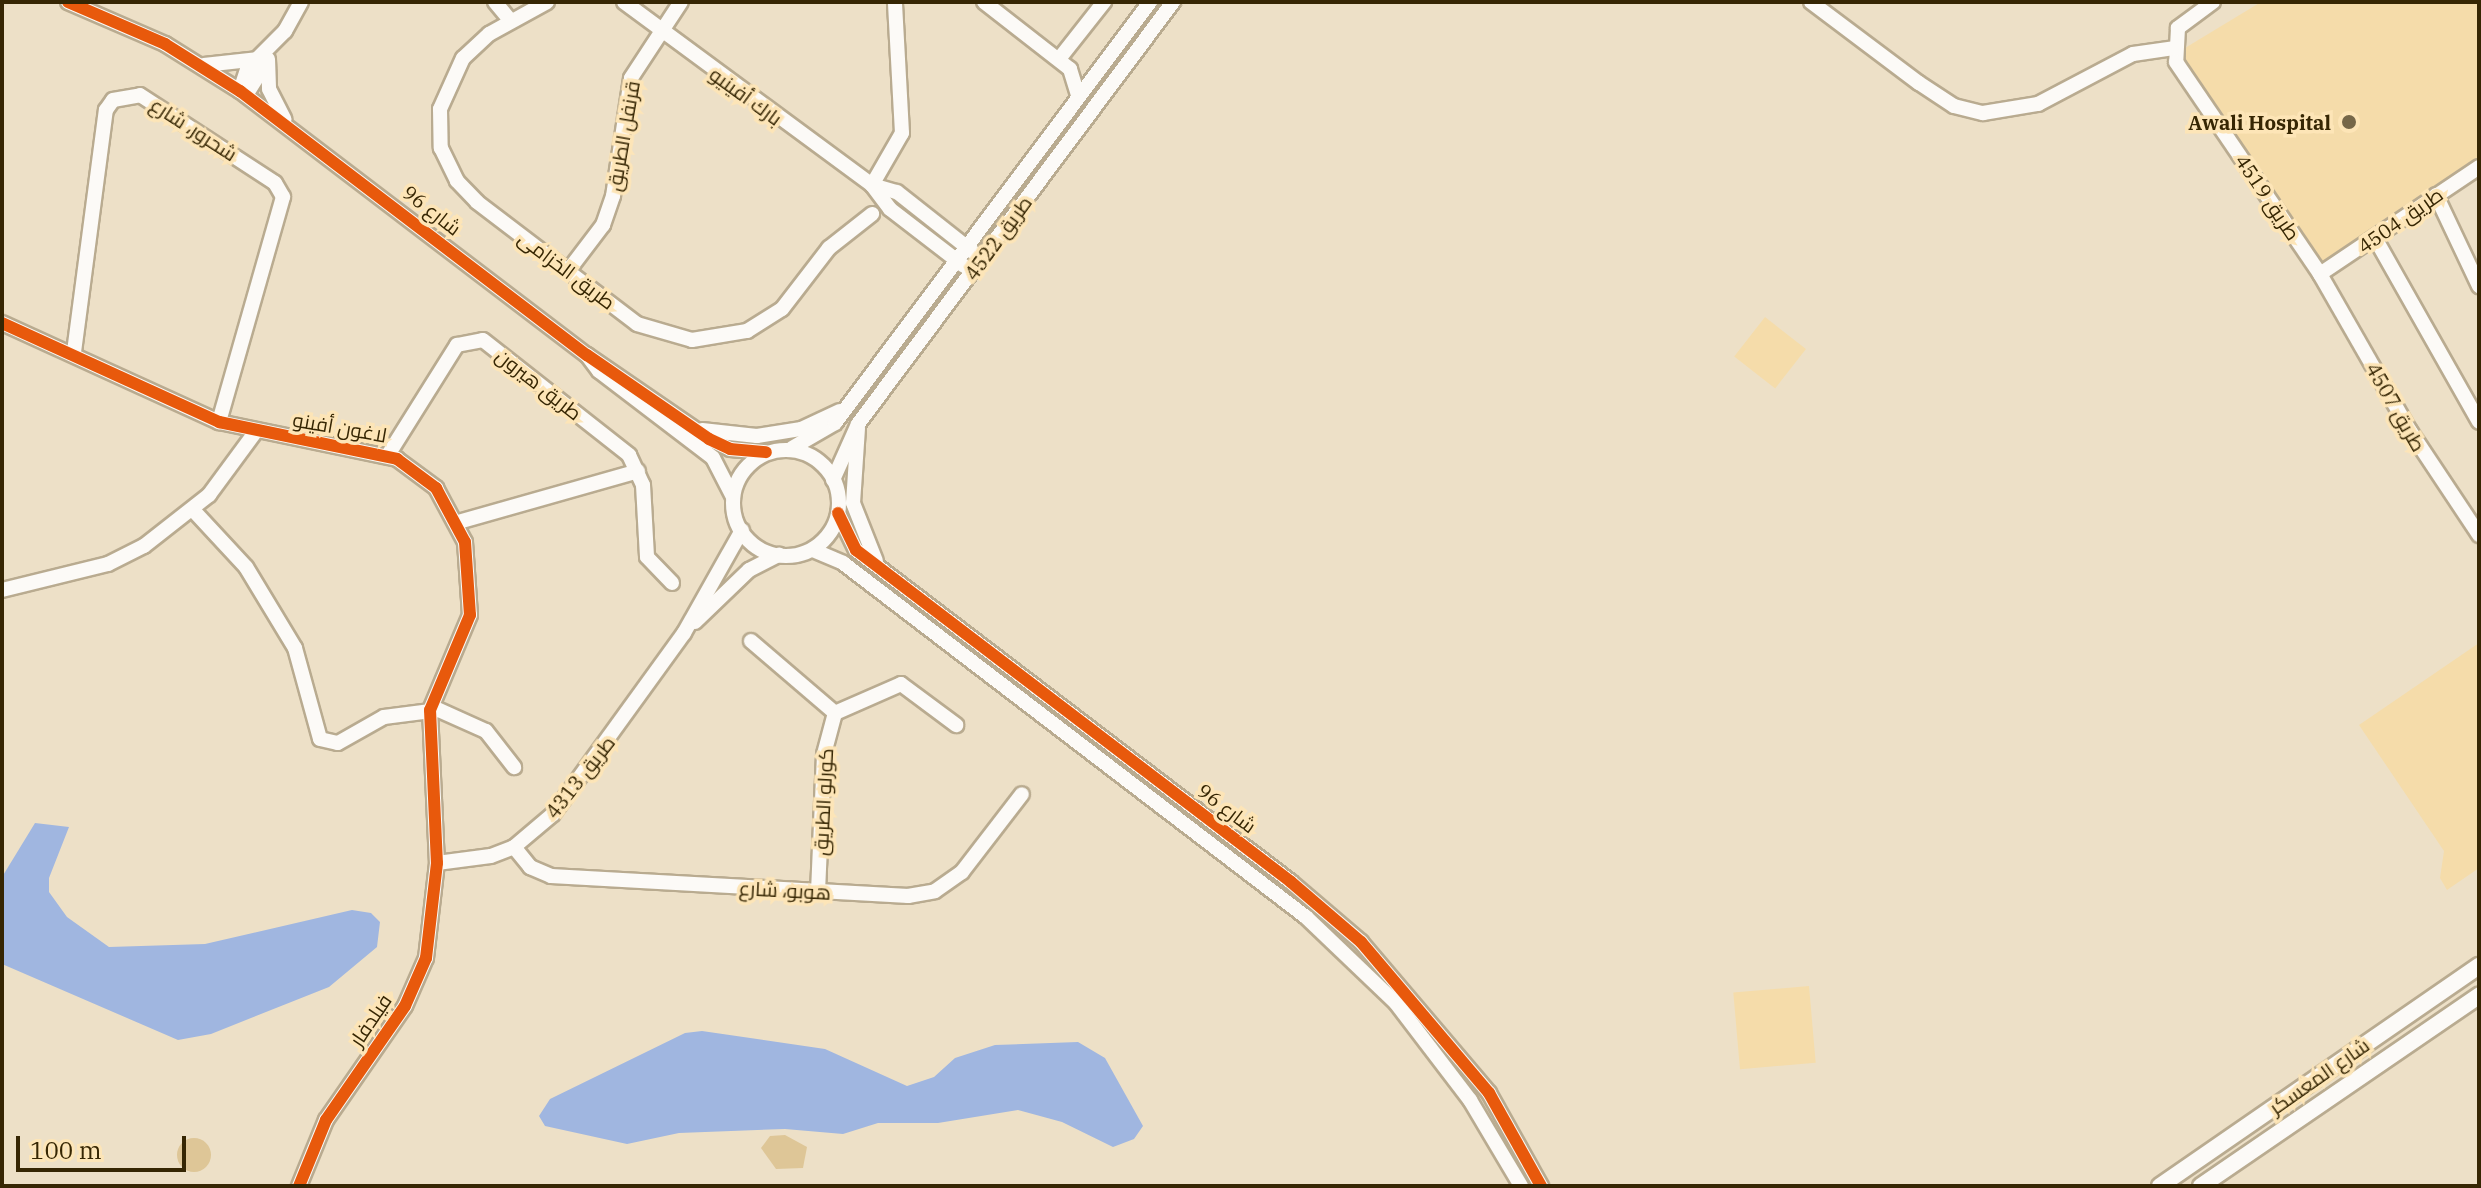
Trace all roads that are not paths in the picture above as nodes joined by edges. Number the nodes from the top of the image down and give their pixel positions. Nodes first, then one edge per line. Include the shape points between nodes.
1 (68, 2) edge
2 (301, 2) edge
3 (495, 2) edge
4 (547, 2) edge
5 (624, 2) edge
6 (681, 2) edge
7 (895, 2) edge
8 (984, 2) edge
9 (1104, 2) edge
10 (1150, 2) edge
11 (1173, 2) edge
12 (1811, 2) edge
13 (2210, 4) edge
14 (511, 21) junction
15 (659, 32) junction
16 (2174, 48) junction
17 (266, 55) junction
18 (1065, 64) junction
19 (202, 65) junction
20 (1098, 70) junction
21 (243, 93) junction
22 (1078, 96) junction
23 (285, 123) junction
24 (2479, 167) edge
25 (872, 185) junction
26 (901, 195) junction
27 (2436, 195) junction
28 (890, 209) junction
29 (872, 214) dead end
30 (2375, 238) junction
31 (966, 248) junction
32 (983, 259) junction
33 (956, 260) junction
34 (568, 271) junction
35 (974, 272) junction
36 (2320, 274) junction
37 (2479, 286) edge
38 (2, 323) edge
39 (74, 352) junction
40 (587, 355) junction
41 (847, 407) junction
42 (219, 422) junction
43 (2479, 422) edge
44 (858, 424) junction
45 (688, 425) junction
46 (254, 434) junction
47 (792, 448) junction
48 (766, 452) junction
49 (388, 455) junction
50 (638, 471) junction
51 (833, 480) junction
52 (733, 498) junction
53 (194, 511) junction
54 (838, 513) junction
55 (458, 522) junction
56 (742, 530) junction
57 (2479, 535) edge
58 (813, 550) junction
59 (779, 555) junction
60 (880, 569) junction
61 (672, 583) dead end
62 (2, 590) edge
63 (684, 633) junction
64 (751, 641) dead end
65 (430, 710) junction
66 (835, 713) junction
67 (956, 725) dead end
68 (514, 767) dead end
69 (1022, 794) dead end
70 (514, 847) junction
71 (437, 863) junction
72 (818, 892) junction
73 (2479, 966) edge
74 (2479, 996) edge
75 (299, 1186) edge
76 (1521, 1186) edge
77 (1541, 1186) edge
78 (2160, 1186) edge
79 (2201, 1186) edge

1 - 19 street, شارع 96
2 - 17 street
3 - 14 street
4 - 14 street, طريق الخزامى
5 - 15 street, بارك أفينيو
6 - 15 street, قرنفل الطريق
7 - 25 street via 902,133
8 - 18 street
9 - 18 street
10 - 20 street, طريق 4522
11 - 32 street, طريق 4522
12 - 16 street via 1954,106 1983,113 2038,104 2133,54
13 - 16 street via 2185,18
14 - 34 street, طريق الخزامى via 479,41 455,70 440,109 441,148 465,190
15 - 25 street, بارك أفينيو
15 - 34 street, قرنفل الطريق via 626,93 619,172 603,225
16 - 36 street, طريق 4519 via 2183,72
17 - 19 street
17 - 21 street via 247,69
17 - 23 street via 269,89
18 - 20 street
18 - 22 street
19 - 21 street, شارع 96
20 - 22 street, طريق 4522
21 - 23 street, شارع 96
22 - 31 street, طريق 4522
23 - 40 street, شارع 96
24 - 27 street, طريق 4504
25 - 26 street, بارك أفينيو
25 - 28 street, بارك أفينيو
26 - 28 street
26 - 31 street, بارك أفينيو
27 - 30 street, طريق 4504
27 - 37 street
28 - 33 street, بارك أفينيو
29 - 34 street, طريق الخزامى via 829,248 782,309 721,339 678,339 650,330
30 - 36 street, طريق 4504
30 - 43 street
31 - 32 street, بارك أفينيو
31 - 33 street, طريق 4522
32 - 35 street, طريق 4522
33 - 35 street, بارك أفينيو
33 - 41 street, طريق 4522
35 - 44 street, طريق 4522
36 - 57 street, طريق 4507 via 2410,431
38 - 39 street, لاغون أفينو
39 - 42 street, لاغون أفينو
39 - 42 street, شحرور، شارع via 106,110 113,100 140,95 275,183 283,197
40 - 45 street, شارع 96
40 - 52 street, شارع 96 via 599,371 713,458
41 - 45 street via 801,429 757,436
41 - 47 street, طريق 4522 via 816,439
42 - 46 street, لاغون أفينو
44 - 51 street, طريق 4522
44 - 60 street via 853,503
45 - 48 street, شارع 96 via 730,449
46 - 49 street, لاغون أفينو
46 - 53 street
47 - 48 street
47 - 51 street via 816,459
48 - 52 street via 746,467
49 - 50 street, طريق هيرون via 457,345 474,338 629,455
49 - 55 street, لاغون أفينو via 427,480
50 - 55 street
50 - 61 street via 646,507 642,543 656,570
51 - 54 street
52 - 56 street
53 - 62 street via 108,564
53 - 65 street via 246,567 295,648 320,739 338,743 384,717
54 - 58 street
54 - 60 street, شارع 96 via 856,550
55 - 65 street, لاغون أفينو via 468,552 472,601
56 - 59 street via 753,545
56 - 63 street, طريق 4313
58 - 59 street
58 - 76 street, شارع 96 via 865,579 1306,917 1396,1003 1470,1100
59 - 63 street, طريق 4313 via 749,570
60 - 77 street, شارع 96 via 1291,882 1361,942 1489,1093
63 - 70 street, طريق 4313 via 567,798
64 - 66 street
65 - 68 street via 486,731
65 - 71 street, لاغون أفينو
66 - 67 street via 901,684
66 - 72 street, كورلو الطريق via 824,754
69 - 72 street, هوبو، شارع via 962,872 935,891 908,896
70 - 71 street
70 - 72 street, هوبو، شارع via 530,867 551,876
71 - 75 street, فيلدفار via 421,973 337,1101
73 - 78 main road, شارع المعسكر
74 - 79 main road, شارع المعسكر

